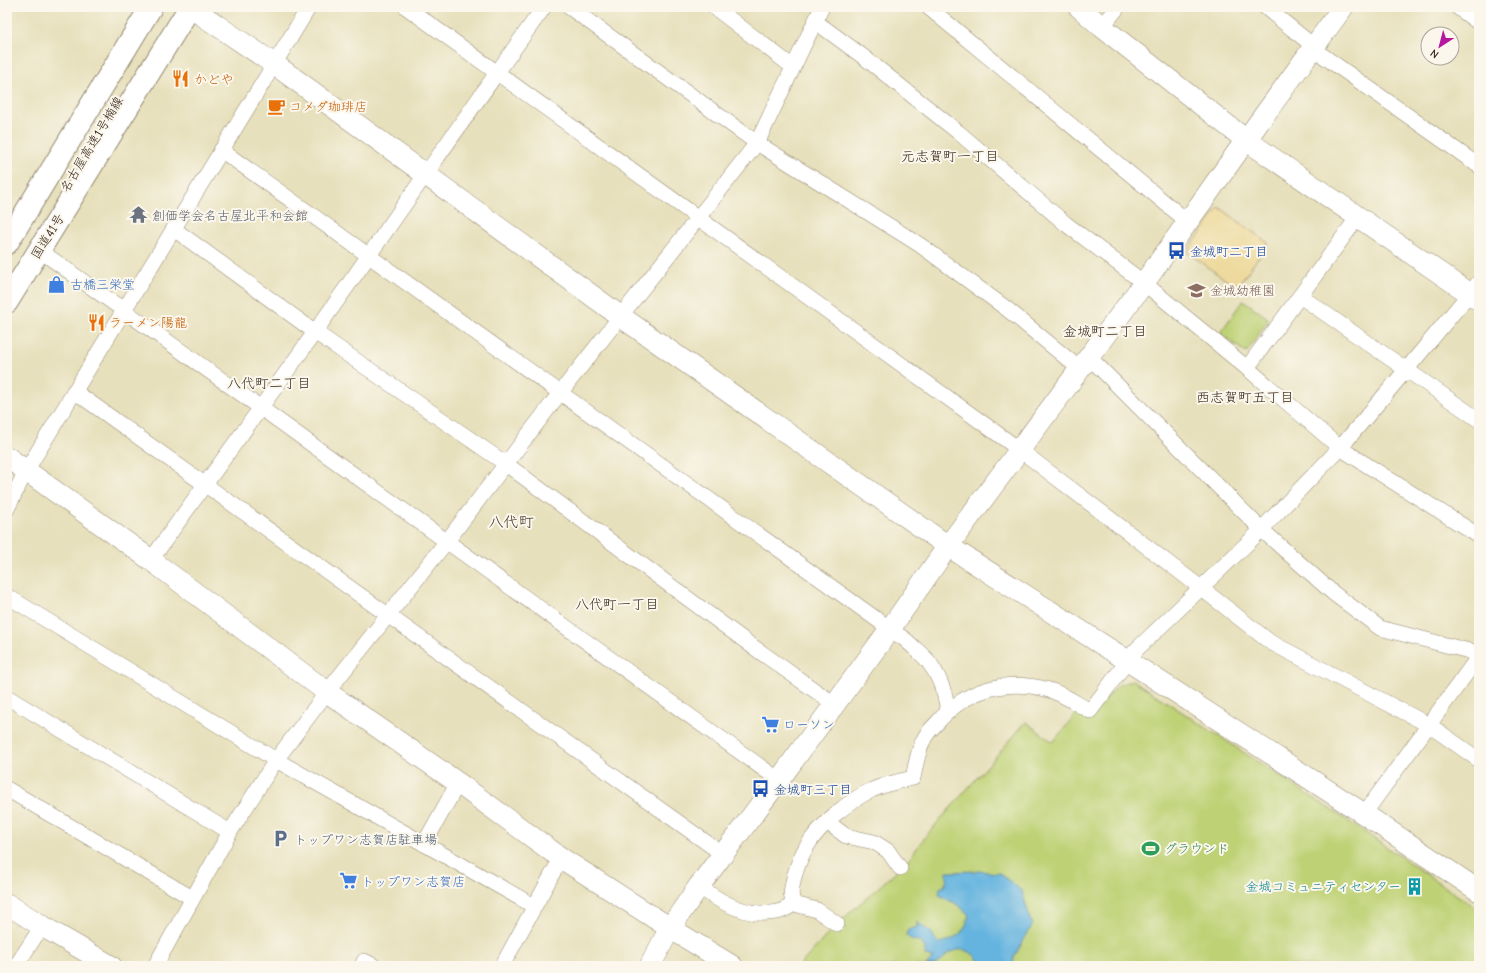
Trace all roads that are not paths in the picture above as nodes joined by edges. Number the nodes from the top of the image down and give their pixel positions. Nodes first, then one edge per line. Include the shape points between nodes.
1 (136, 7) edge
2 (151, 7) edge
3 (175, 7) edge
4 (190, 7) edge
5 (308, 7) edge
6 (406, 7) edge
7 (544, 7) edge
8 (569, 7) edge
9 (714, 7) edge
10 (928, 7) edge
11 (1079, 7) edge
12 (1118, 7) edge
13 (1265, 7) edge
14 (1343, 7) edge
15 (1457, 7) edge
16 (816, 13) edge
17 (1479, 23) edge
18 (1102, 27) junction
19 (1314, 47) junction
20 (274, 64) junction
21 (793, 67) junction
22 (497, 72) junction
23 (1246, 140) junction
24 (757, 143) junction
25 (221, 150) junction
26 (1479, 166) edge
27 (426, 174) junction
28 (7, 216) edge
29 (1358, 217) junction
30 (698, 218) junction
31 (1187, 221) junction
32 (174, 229) junction
33 (7, 243) edge
34 (39, 250) junction
35 (369, 256) junction
36 (7, 282) edge
37 (1144, 283) junction
38 (1476, 292) edge
39 (1300, 296) junction
40 (7, 302) edge
41 (124, 310) junction
42 (620, 316) junction
43 (315, 332) junction
44 (1084, 363) junction
45 (1247, 368) junction
46 (1406, 370) junction
47 (74, 391) junction
48 (560, 393) junction
49 (262, 408) junction
50 (1479, 420) edge
51 (1340, 448) junction
52 (1020, 450) junction
53 (7, 457) edge
54 (506, 464) junction
55 (26, 471) junction
56 (204, 484) junction
57 (7, 509) edge
58 (1261, 529) junction
59 (1479, 536) edge
60 (447, 541) junction
61 (948, 546) junction
62 (151, 560) junction
63 (1201, 588) junction
64 (7, 596) edge
65 (388, 615) junction
66 (890, 628) junction
67 (1479, 651) edge
68 (1479, 656) edge
69 (1128, 661) junction
70 (327, 692) junction
71 (7, 697) edge
72 (834, 704) junction
73 (948, 710) junction
74 (1429, 725) junction
75 (276, 760) junction
76 (1479, 760) edge
77 (779, 780) junction
78 (458, 783) junction
79 (7, 789) edge
80 (1364, 814) junction
81 (827, 822) junction
82 (230, 832) junction
83 (424, 844) junction
84 (724, 855) junction
85 (561, 858) junction
86 (900, 868) dead end
87 (1479, 891) edge
88 (707, 892) dead end
89 (192, 898) junction
90 (7, 904) edge
91 (794, 904) junction
92 (534, 906) junction
93 (837, 924) dead end
94 (42, 926) junction
95 (670, 928) junction
96 (16, 966) edge
97 (112, 966) edge
98 (155, 966) edge
99 (362, 966) edge
100 (374, 966) edge
101 (502, 966) edge
102 (650, 966) edge
103 (732, 966) edge

1 - 28 highway
2 - 33 highway, 名古屋高速1号楠線
3 - 36 highway, 名古屋高速1号楠線
4 - 20 street
4 - 34 highway, 国道41号
5 - 20 street
6 - 22 street
7 - 22 street
8 - 24 street
9 - 21 street
10 - 31 street
11 - 18 street
12 - 18 street
13 - 19 street
14 - 19 street
15 - 17 street
16 - 21 street
16 - 37 street via 865,58 958,132 1066,224
18 - 23 street
19 - 23 street
19 - 26 street
20 - 25 street
20 - 27 street
21 - 24 street
22 - 27 street
22 - 30 street
23 - 29 street
23 - 31 street
24 - 30 street
24 - 44 street via 920,245
25 - 32 street
25 - 35 street
27 - 35 street
27 - 42 street
29 - 38 street
29 - 39 street
30 - 42 street
30 - 52 street
31 - 37 street
32 - 41 street
32 - 43 street
34 - 40 highway, 国道41号
34 - 41 street
35 - 43 street
35 - 48 street
37 - 44 street
37 - 45 street
38 - 46 street
39 - 45 street
39 - 46 street
41 - 47 street
41 - 49 street
42 - 48 street
42 - 61 street
43 - 49 street
43 - 54 street
44 - 52 street
44 - 58 street
45 - 51 street
46 - 50 street
46 - 51 street
47 - 55 street
47 - 56 street
48 - 54 street
48 - 66 street
49 - 56 street
49 - 60 street
51 - 58 street
51 - 59 street
52 - 61 street
52 - 63 street
53 - 55 street
54 - 60 street
54 - 72 street
55 - 57 street
55 - 62 street
56 - 62 street
56 - 65 street
58 - 63 street
58 - 67 street via 1334,593 1380,628 1473,652
60 - 65 street
60 - 77 street
61 - 66 street
61 - 69 street
62 - 70 street
63 - 69 street via 1135,651
63 - 74 street via 1270,642
64 - 75 street
65 - 70 street
65 - 84 street
66 - 72 street
66 - 73 street via 928,661 938,678
68 - 74 street
69 - 73 street via 1090,711 1050,690 1010,684 987,688
69 - 80 street
70 - 75 street
70 - 78 street
71 - 82 street
72 - 77 street
73 - 81 street via 926,736 917,757 913,778 871,790 848,804
74 - 76 street
74 - 80 street
75 - 82 street
75 - 83 street
77 - 84 street
78 - 83 street
78 - 85 street
79 - 89 street
80 - 87 street
81 - 86 street via 846,836 874,842 888,851
81 - 91 street via 806,847 796,869 790,896
82 - 89 street
83 - 92 street
84 - 95 street
85 - 92 street
85 - 95 street
88 - 91 street via 732,906 756,913 778,912
89 - 98 street
90 - 94 street
91 - 93 street via 817,910
92 - 101 street
94 - 96 street
94 - 97 street
95 - 102 street
95 - 103 street
99 - 100 street via 364,961

